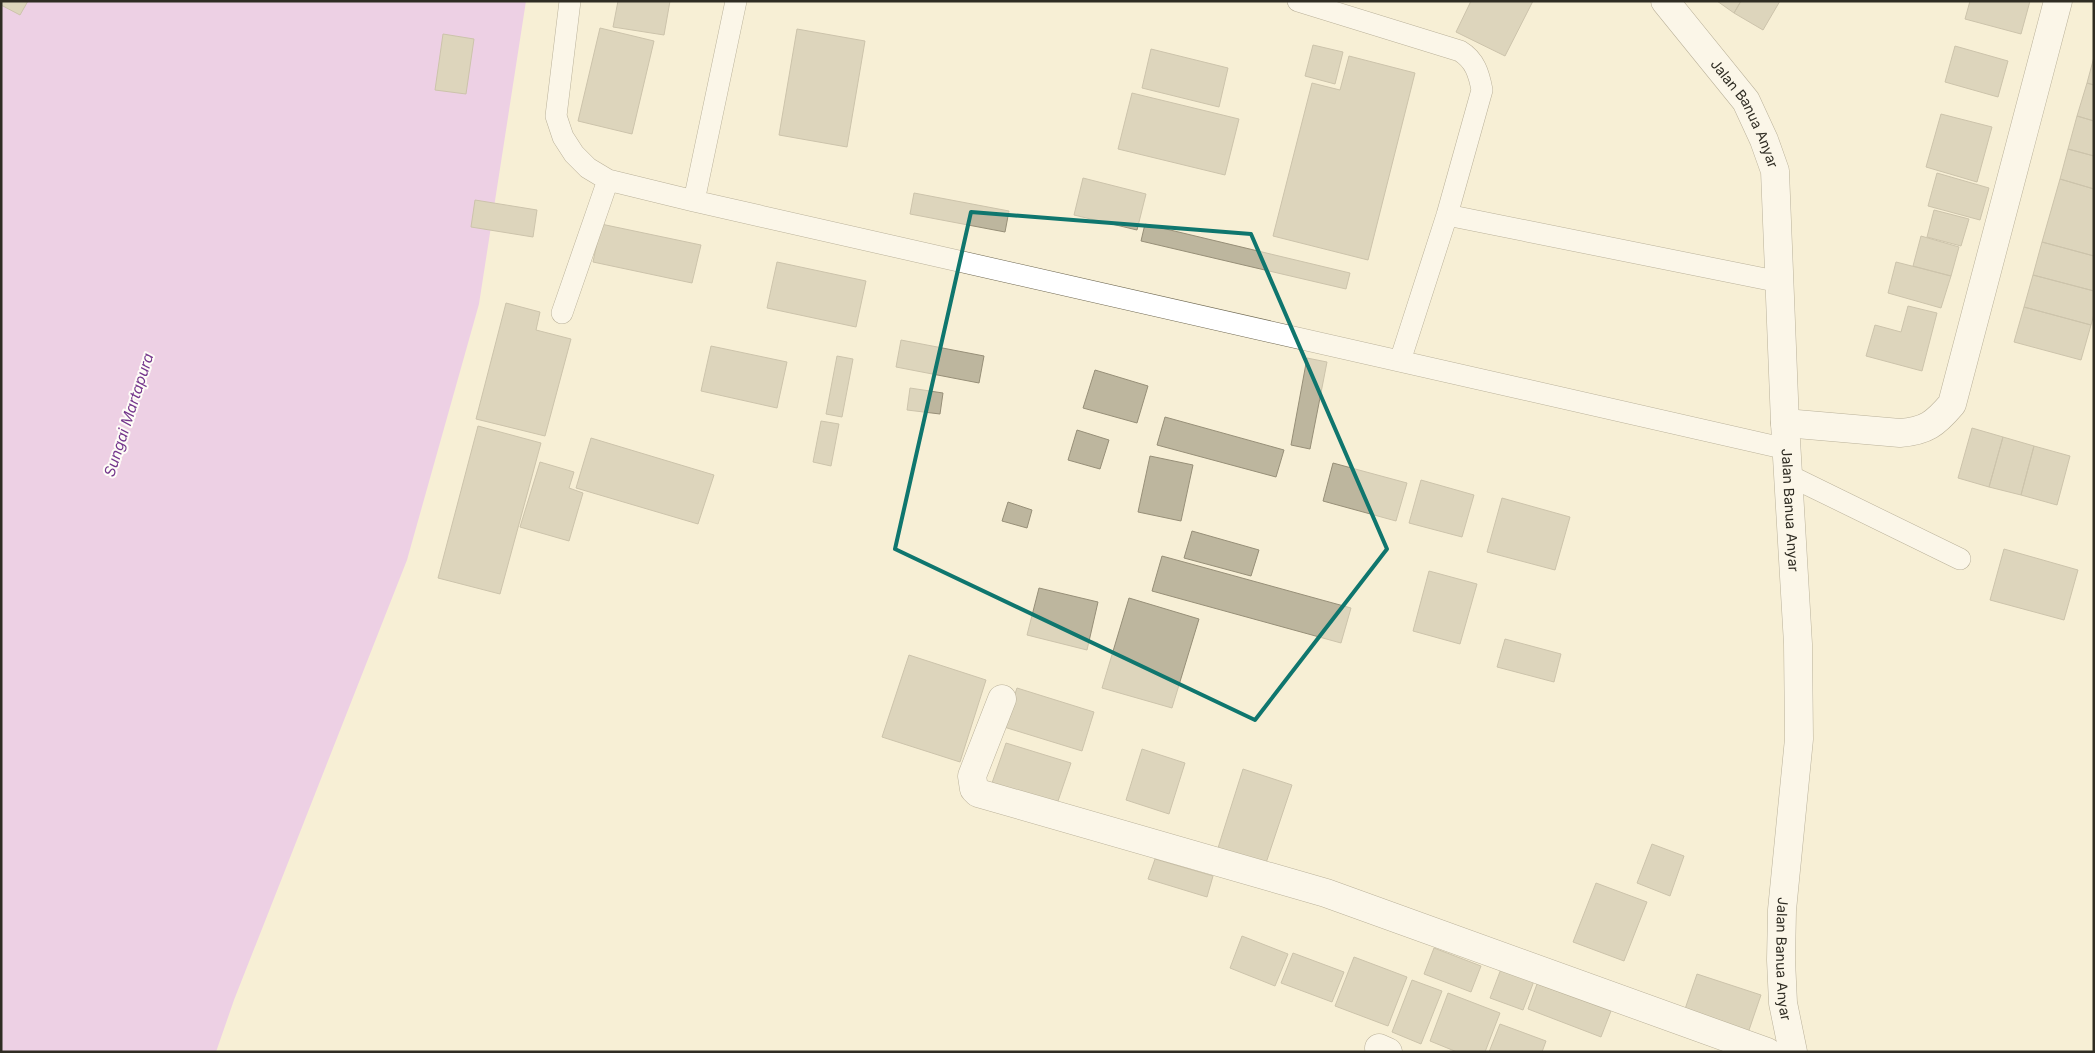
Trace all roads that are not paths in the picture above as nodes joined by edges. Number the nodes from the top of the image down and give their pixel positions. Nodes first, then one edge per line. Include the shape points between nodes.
1 (570, 1) edge
2 (736, 1) edge
3 (1298, 1) edge
4 (1665, 1) edge
5 (2058, 1) edge
6 (608, 180) junction
7 (694, 201) junction
8 (1446, 215) junction
9 (1780, 282) junction
10 (562, 313) dead end
11 (1400, 361) junction
12 (1787, 449) junction
13 (1960, 559) dead end
14 (1002, 699) dead end
15 (1767, 1052) edge
16 (1793, 1052) edge

1 - 6 lane via 556,116 563,137 574,154 588,168
2 - 7 lane
3 - 8 lane via 1460,51 1473,63 1480,74 1482,90
4 - 9 street, Jalan Banua Anyar via 1746,101 1764,140 1774,171
5 - 12 street via 1952,404 1927,428 1915,432
6 - 7 lane
6 - 10 lane
7 - 11 lane
8 - 9 lane
8 - 11 lane
9 - 12 street, Jalan Banua Anyar
11 - 12 lane
12 - 13 lane
12 - 16 street, Jalan Banua Anyar via 1798,644 1799,739 1782,910 1781,960 1783,1003
14 - 15 street via 972,776 978,793 1326,893

